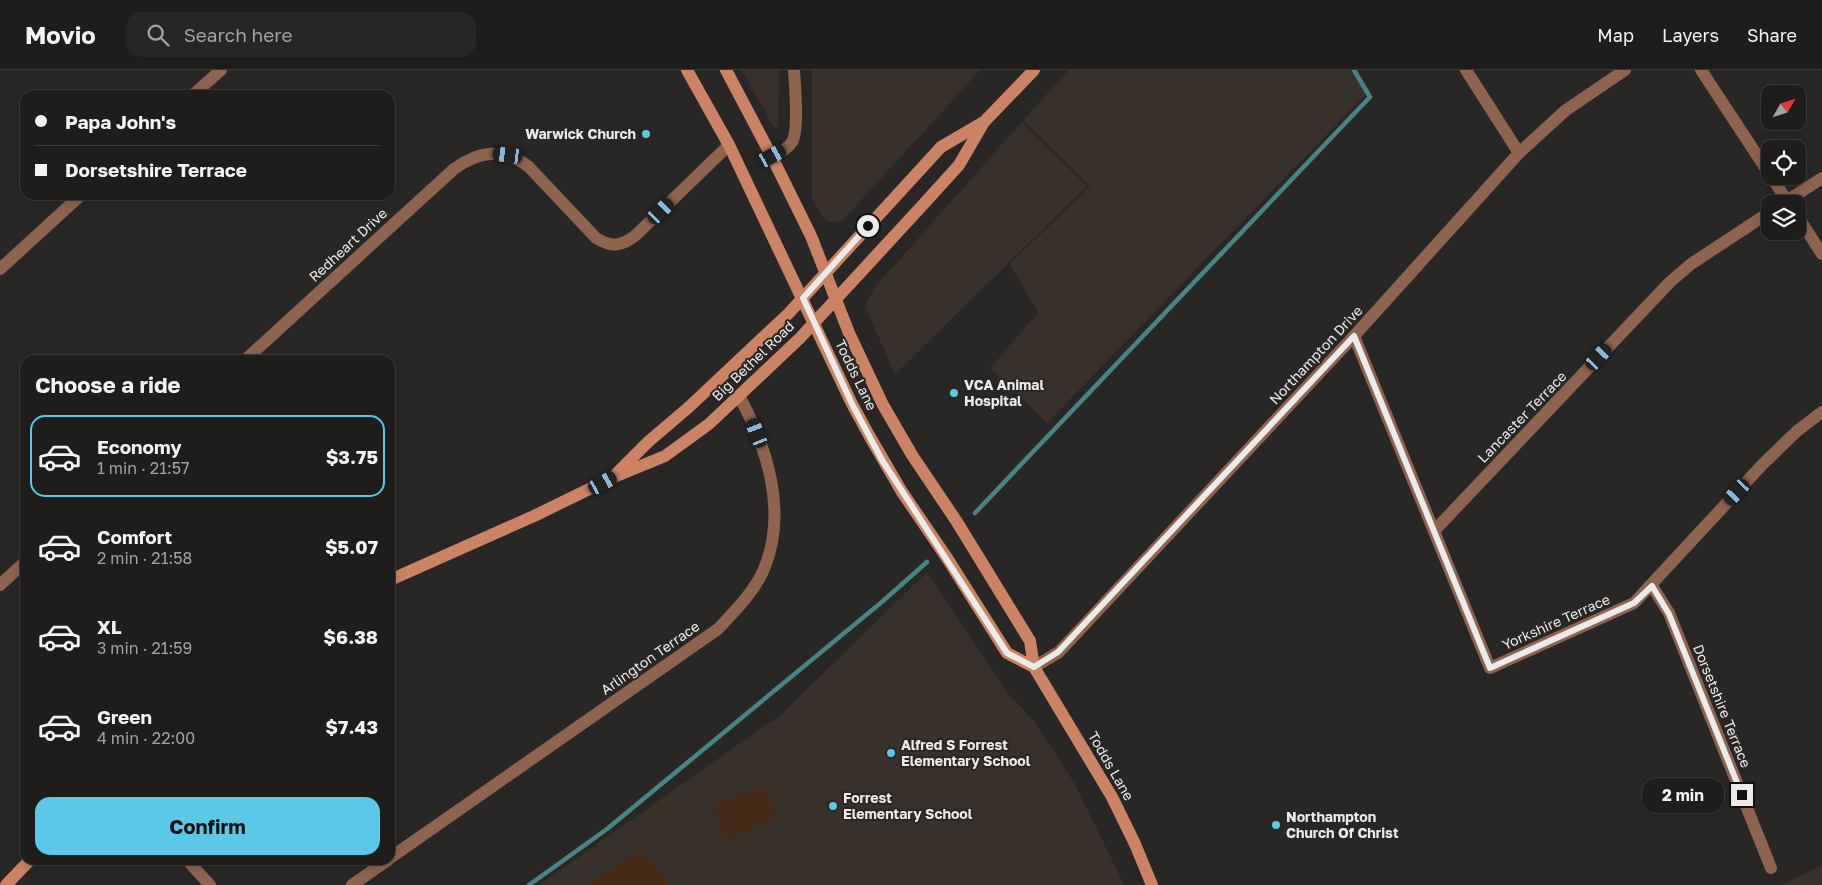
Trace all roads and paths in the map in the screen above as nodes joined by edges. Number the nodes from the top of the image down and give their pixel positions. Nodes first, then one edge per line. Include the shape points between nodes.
1 (221, 70) edge
2 (687, 70) edge
3 (726, 70) edge
4 (794, 70) edge
5 (1034, 70) edge
6 (1466, 70) edge
7 (1625, 70) edge
8 (1701, 70) edge
9 (199, 90) edge
10 (984, 122) junction
11 (729, 145) junction
12 (1519, 153) junction
13 (772, 156) junction
14 (1761, 162) edge
15 (1822, 178) edge
16 (1798, 195) edge
17 (76, 200) edge
18 (1761, 218) edge
19 (1806, 229) edge
20 (1822, 254) edge
21 (0, 269) edge
22 (825, 272) junction
23 (803, 298) junction
24 (835, 298) junction
25 (814, 323) junction
26 (1354, 336) junction
27 (250, 355) edge
28 (739, 396) junction
29 (1822, 412) edge
30 (614, 477) junction
31 (1434, 531) junction
32 (20, 567) edge
33 (395, 578) edge
34 (0, 585) edge
35 (1652, 586) junction
36 (1034, 667) junction
37 (395, 855) edge
38 (24, 865) edge
39 (192, 865) edge
40 (380, 865) edge
41 (1771, 868) dead end
42 (20, 869) junction
43 (0, 882) edge
44 (6, 885) edge
45 (210, 885) edge
46 (352, 885) edge
47 (1152, 885) edge

1 - 9 street
2 - 11 main road, Todds Lane
3 - 13 main road, Todds Lane
4 - 13 street via 793,139 787,148
5 - 10 main road, Big Bethel Road
6 - 12 street
7 - 12 street, Northampton Drive via 1566,110
8 - 14 street
10 - 22 main road, Big Bethel Road via 941,147
10 - 24 main road, Big Bethel Road via 959,165
11 - 23 main road, Todds Lane
11 - 27 street, Redheart Drive via 636,235 615,246 596,238 520,160 495,154 465,160
12 - 26 street, Northampton Drive
13 - 22 main road, Todds Lane
15 - 16 street
17 - 21 street
18 - 31 street, Lancaster Terrace via 1691,264 1670,282
19 - 20 street
22 - 23 main road, Big Bethel Road
22 - 24 main road, Todds Lane
23 - 25 main road, Todds Lane
23 - 30 main road, Big Bethel Road
24 - 25 main road, Big Bethel Road
24 - 36 main road, Todds Lane via 883,406 1025,632 1030,641
25 - 28 main road, Big Bethel Road
25 - 36 main road, Todds Lane via 855,410 902,492 1007,653
26 - 31 street, Yorkshire Terrace
26 - 36 street, Northampton Drive via 1058,652
28 - 30 main road, Big Bethel Road via 710,424 666,456
28 - 37 street, Arlington Terrace via 763,450 772,482 774,512 772,542 764,569 743,602 718,629
29 - 35 street, Yorkshire Terrace via 1762,465
30 - 33 main road, Big Bethel Road
31 - 35 street, Yorkshire Terrace via 1490,668 1634,603
32 - 34 street
35 - 41 street, Dorsetshire Terrace via 1669,614
36 - 47 main road, Todds Lane via 1112,796
38 - 42 main road
39 - 45 street
40 - 46 street, Arlington Terrace
42 - 43 main road
42 - 44 main road

